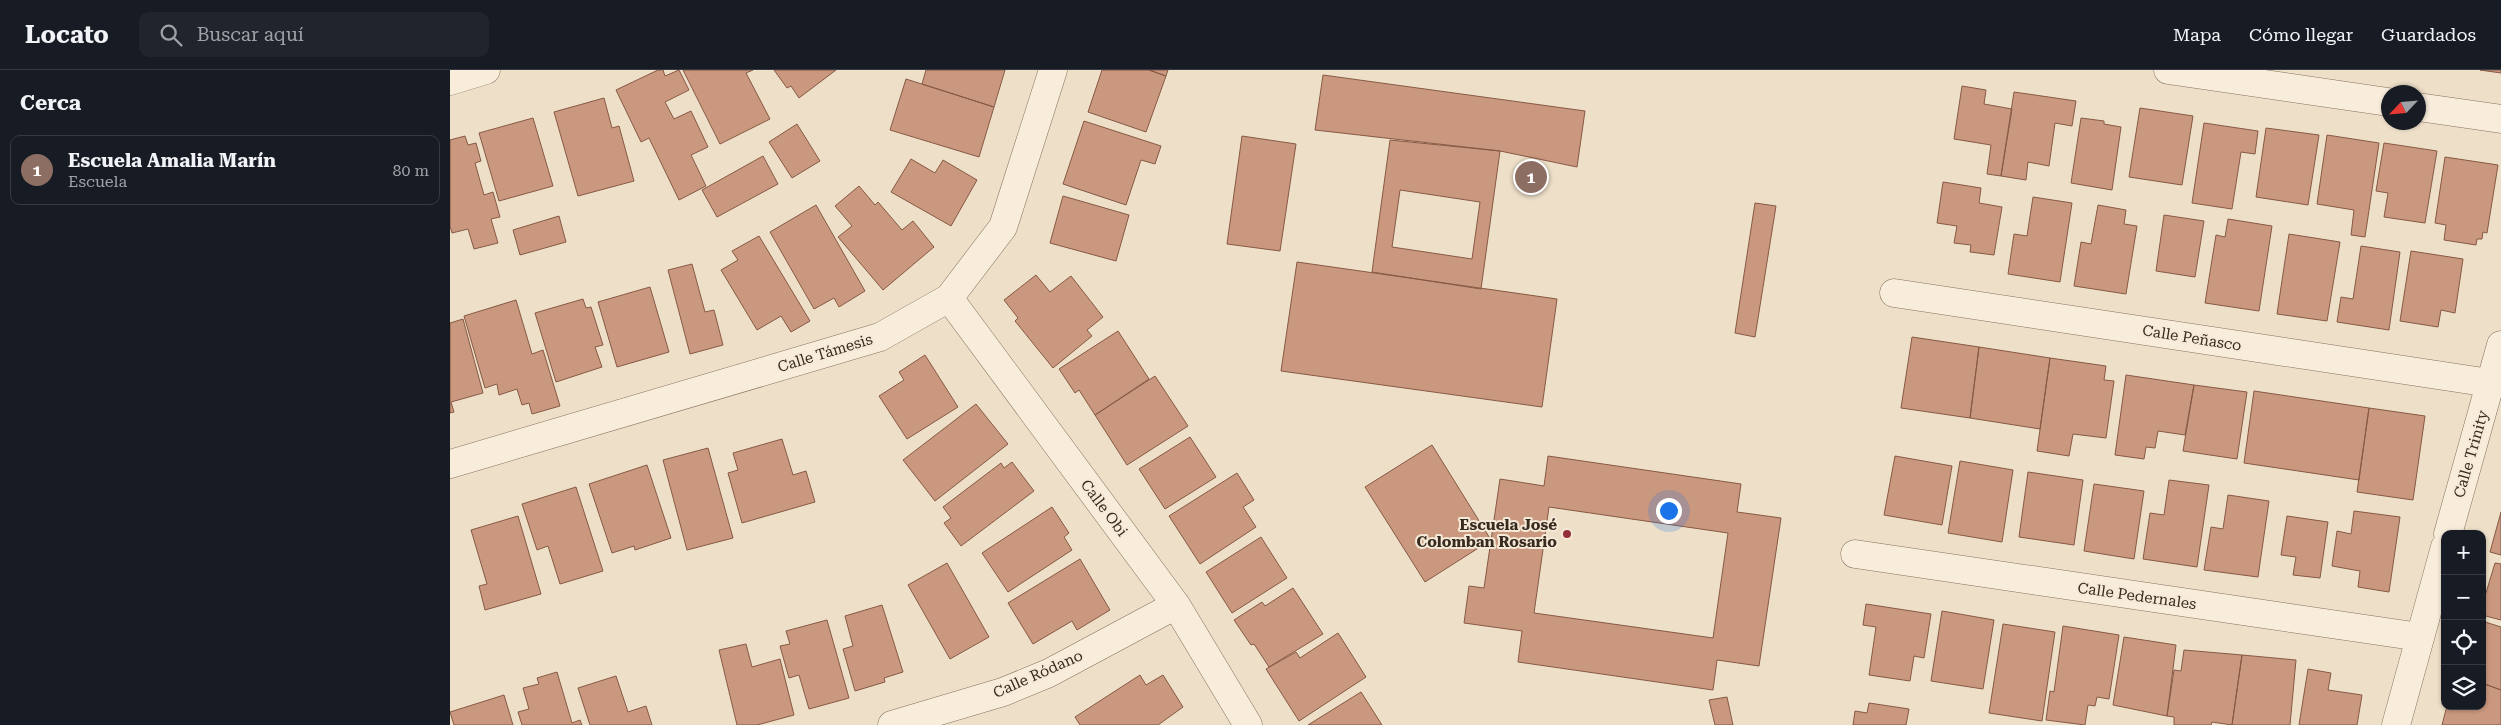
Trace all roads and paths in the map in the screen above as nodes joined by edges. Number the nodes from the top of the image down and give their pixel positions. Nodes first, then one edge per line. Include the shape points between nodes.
1 (486, 70) edge
2 (1053, 70) edge
3 (2168, 70) edge
4 (450, 81) edge
5 (2381, 101) edge
6 (2426, 108) edge
7 (2501, 119) edge
8 (1894, 293) dead end
9 (949, 298) junction
10 (2501, 344) edge
11 (2490, 383) junction
12 (450, 464) edge
13 (2449, 530) edge
14 (1855, 554) dead end
15 (2441, 561) edge
16 (1176, 605) junction
17 (2420, 637) junction
18 (892, 725) edge
19 (1248, 725) edge
20 (2396, 725) edge

1 - 4 street
2 - 9 street, Calle Támesis via 1003,227
3 - 5 street
6 - 7 street
8 - 11 street, Calle Peñasco
9 - 12 street, Calle Támesis via 880,336
9 - 16 street, Calle Obi
10 - 11 street, Calle Trinity
11 - 13 street, Calle Trinity
14 - 17 street, Calle Pedernales
15 - 17 street
16 - 18 street, Calle Ródano via 1040,677 1003,692
16 - 19 street, Calle Obi
17 - 20 street

